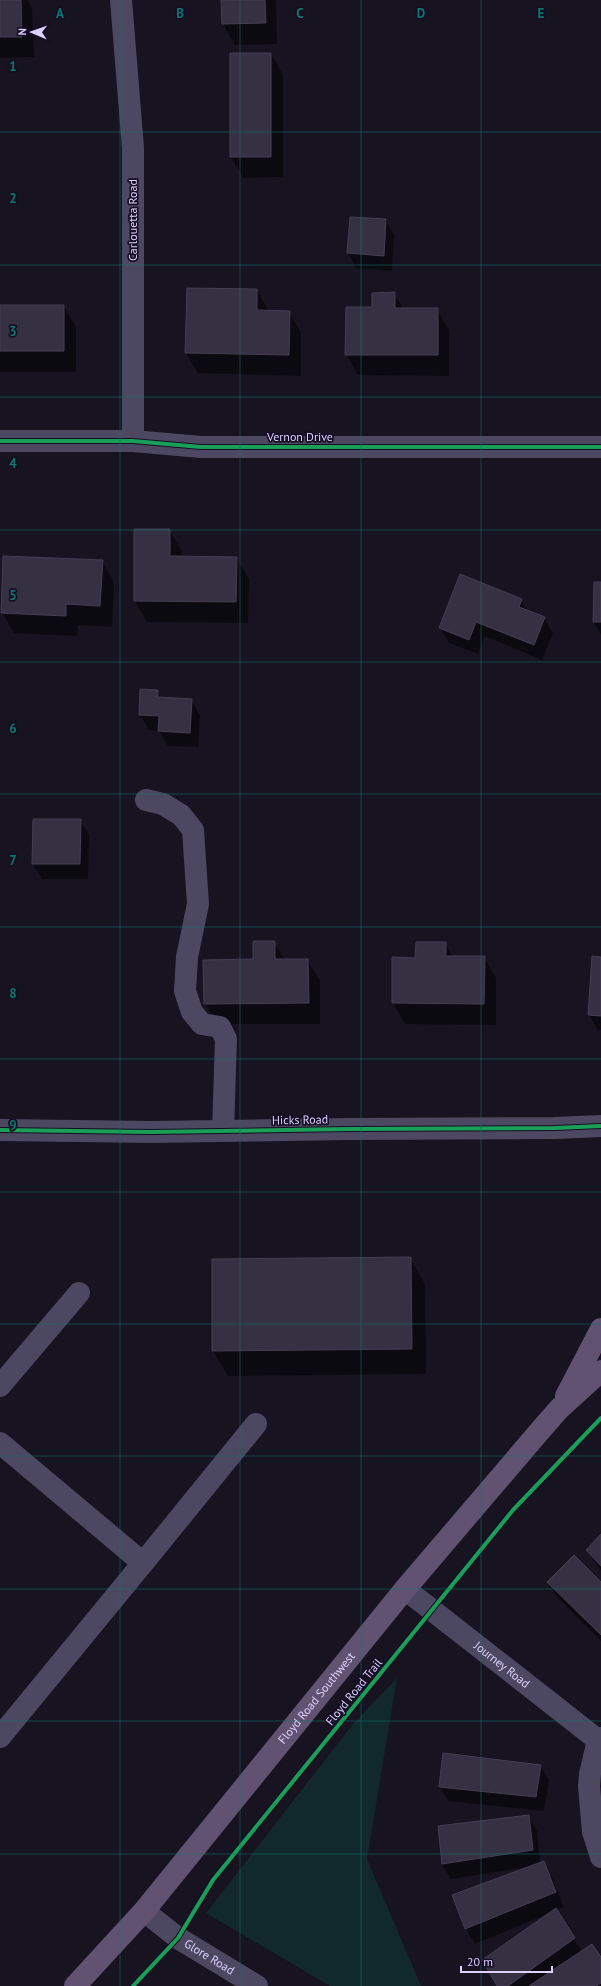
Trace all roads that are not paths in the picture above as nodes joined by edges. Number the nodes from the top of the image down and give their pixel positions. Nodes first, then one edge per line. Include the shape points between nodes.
1 (121, 0) edge
2 (0, 441) edge
3 (133, 441) junction
4 (601, 447) edge
5 (146, 800) dead end
6 (601, 1126) edge
7 (555, 1128) junction
8 (0, 1130) edge
9 (222, 1131) junction
10 (601, 1141) edge
11 (79, 1293) dead end
12 (601, 1329) edge
13 (601, 1371) edge
14 (0, 1386) edge
15 (559, 1409) junction
16 (256, 1424) dead end
17 (0, 1443) edge
18 (143, 1563) junction
19 (405, 1589) junction
20 (0, 1737) edge
21 (600, 1739) edge
22 (601, 1857) edge
23 (144, 1912) junction
24 (75, 1986) edge
25 (257, 1986) edge

1 - 3 street, Carlouetta Road via 132,148
2 - 3 street, Vernon Drive
3 - 4 street, Vernon Drive via 201,447
5 - 9 street via 163,804 181,815 193,830 198,904 187,957 185,991 192,1012 202,1024 220,1027 226,1039
6 - 7 street, Hicks Road
7 - 9 street, Hicks Road
7 - 10 street via 590,1140
8 - 9 street, Hicks Road
11 - 14 street
12 - 15 main road, Floyd Road Southwest
13 - 15 main road, Floyd Road Southwest
15 - 19 main road, Floyd Road Southwest
16 - 18 street
17 - 18 street
18 - 20 street
19 - 21 street, Journey Road
19 - 23 main road, Floyd Road Southwest
21 - 22 street via 589,1786 593,1832
23 - 24 main road, Floyd Road Southwest
23 - 25 street, Glore Road via 178,1938

